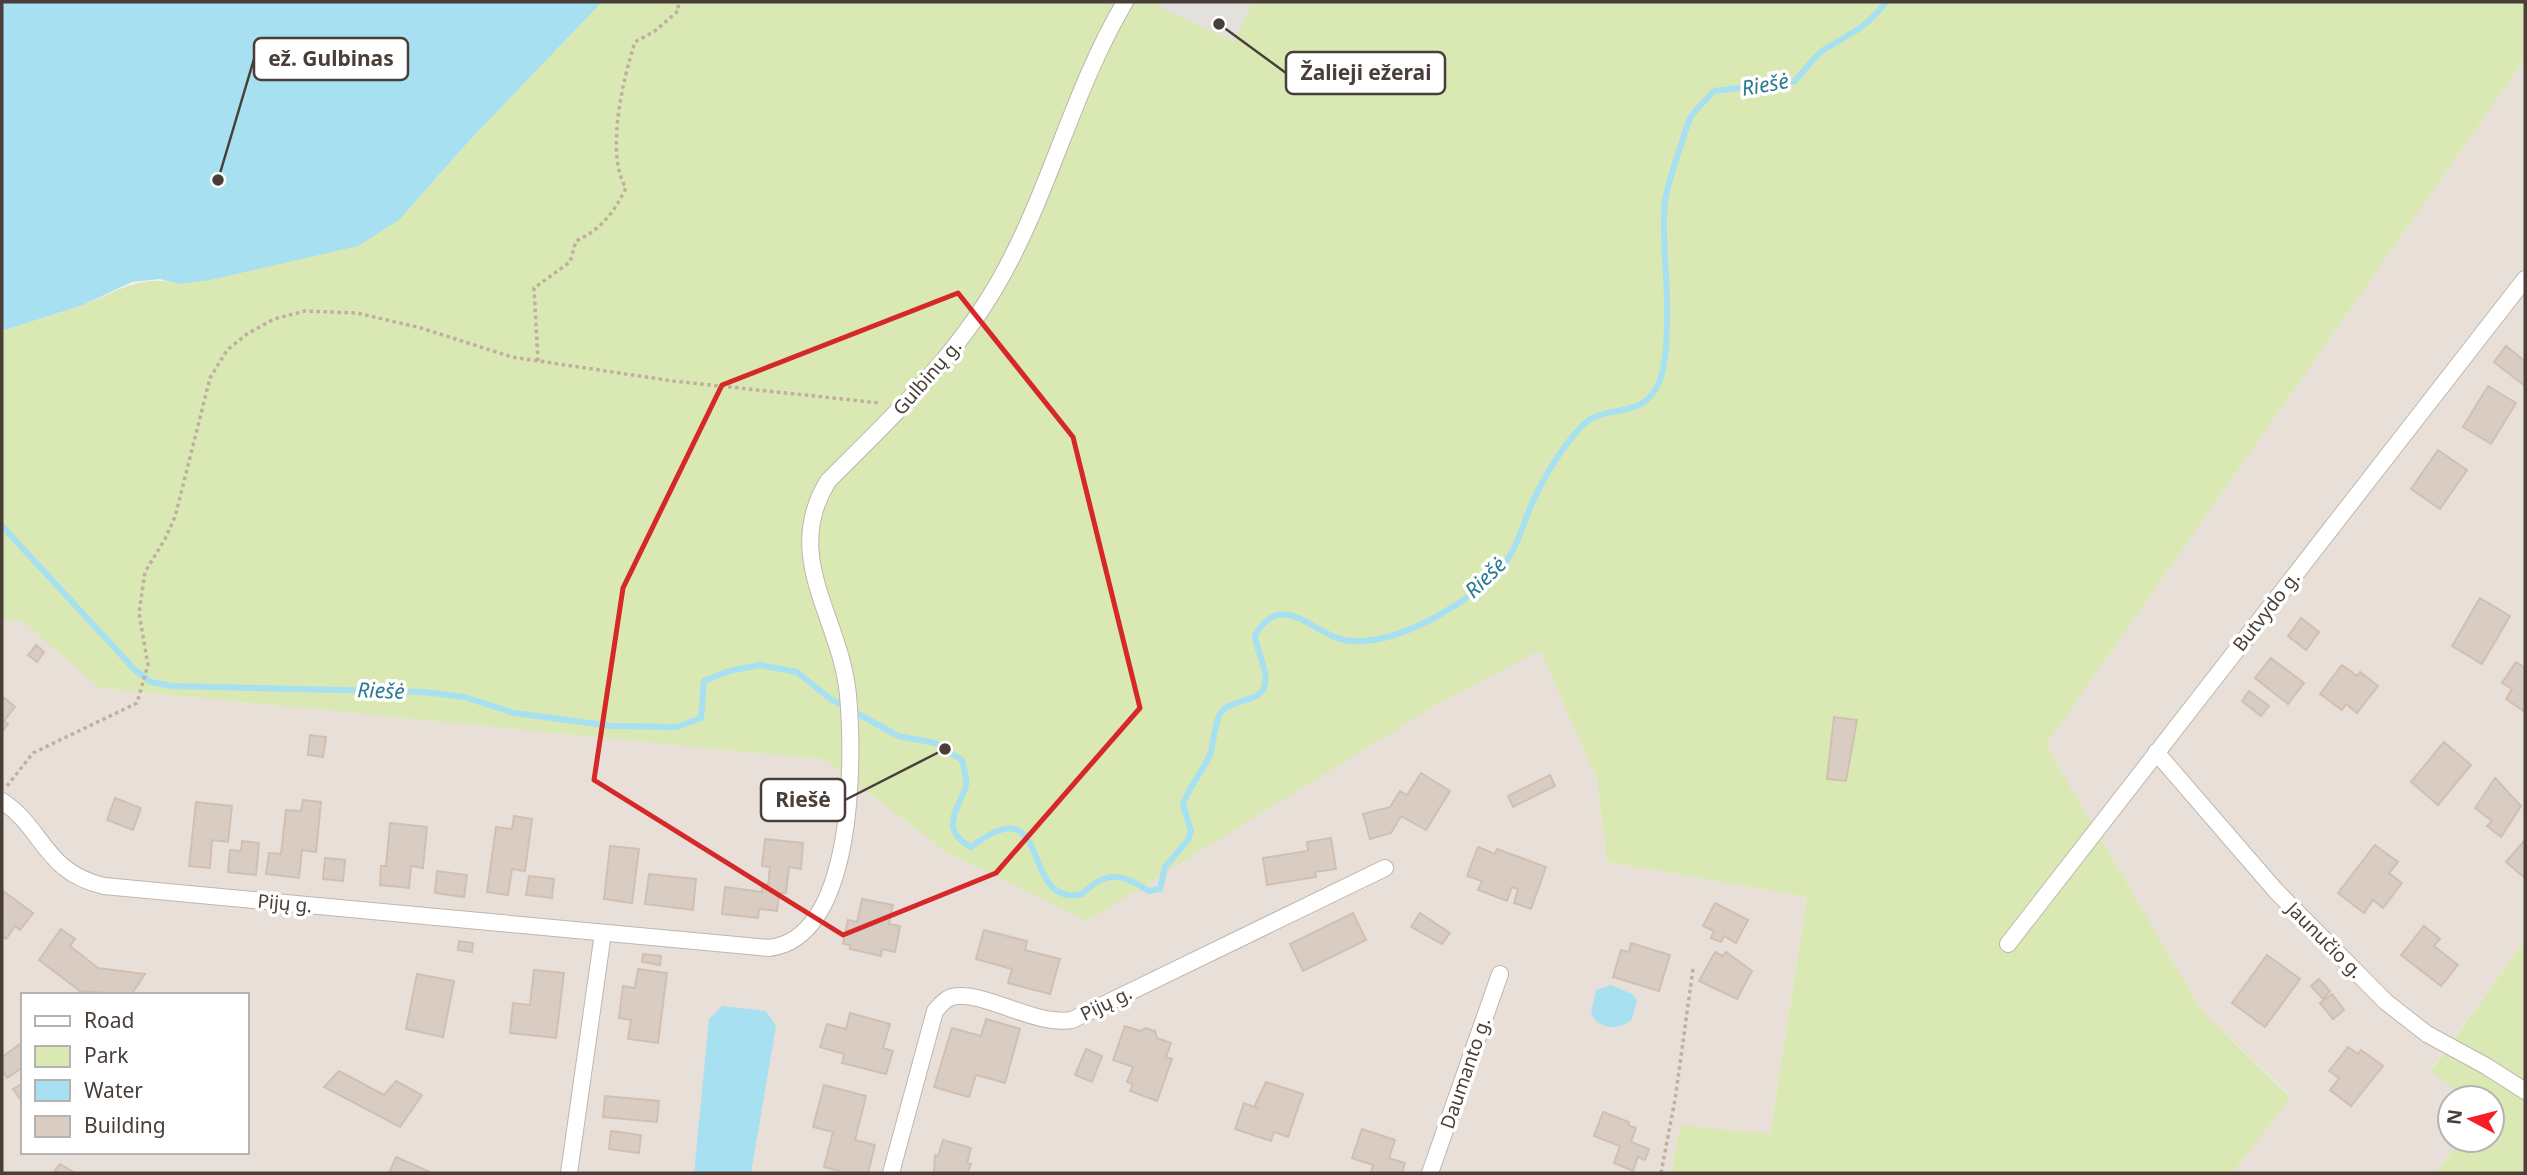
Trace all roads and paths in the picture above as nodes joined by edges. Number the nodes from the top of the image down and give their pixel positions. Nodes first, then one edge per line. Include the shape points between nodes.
1 (677, 2) edge
2 (1125, 2) edge
3 (2525, 279) edge
4 (538, 361) junction
5 (903, 405) junction
6 (2156, 752) junction
7 (850, 754) joint
8 (2, 794) edge
9 (2, 801) edge
10 (1385, 868) dead end
11 (603, 933) junction
12 (2008, 944) dead end
13 (1693, 969) dead end
14 (1500, 974) dead end
15 (2525, 1091) edge
16 (569, 1173) edge
17 (891, 1173) edge
18 (1430, 1173) edge
19 (1661, 1173) edge

1 - 4 path via 678,10 655,31 635,41 626,72 616,139 618,175 626,188 612,215 576,241 570,262 534,288
2 - 5 street, Gulbinų g. via 1100,43 1003,275 953,352
3 - 6 street, Butvydo g.
4 - 5 path via 673,381
4 - 8 path via 357,313 305,311 274,320 227,350 210,379 175,517 145,572 139,613 148,665 137,703 33,753
5 - 7 street, Gulbinų g. via 828,481 809,524 810,552 848,692
6 - 12 street, Butvydo g.
6 - 15 street, Jaunučio g. via 2276,891 2386,1002 2427,1034
7 - 11 street, Pijų g. via 847,816 837,867 824,904 797,940 769,948
9 - 11 street, Pijų g. via 59,866 85,882
10 - 17 street, Pijų g. via 1072,1020 1045,1020 966,996 943,1001 935,1012
11 - 16 street
13 - 19 path
14 - 18 street, Daumanto g.

